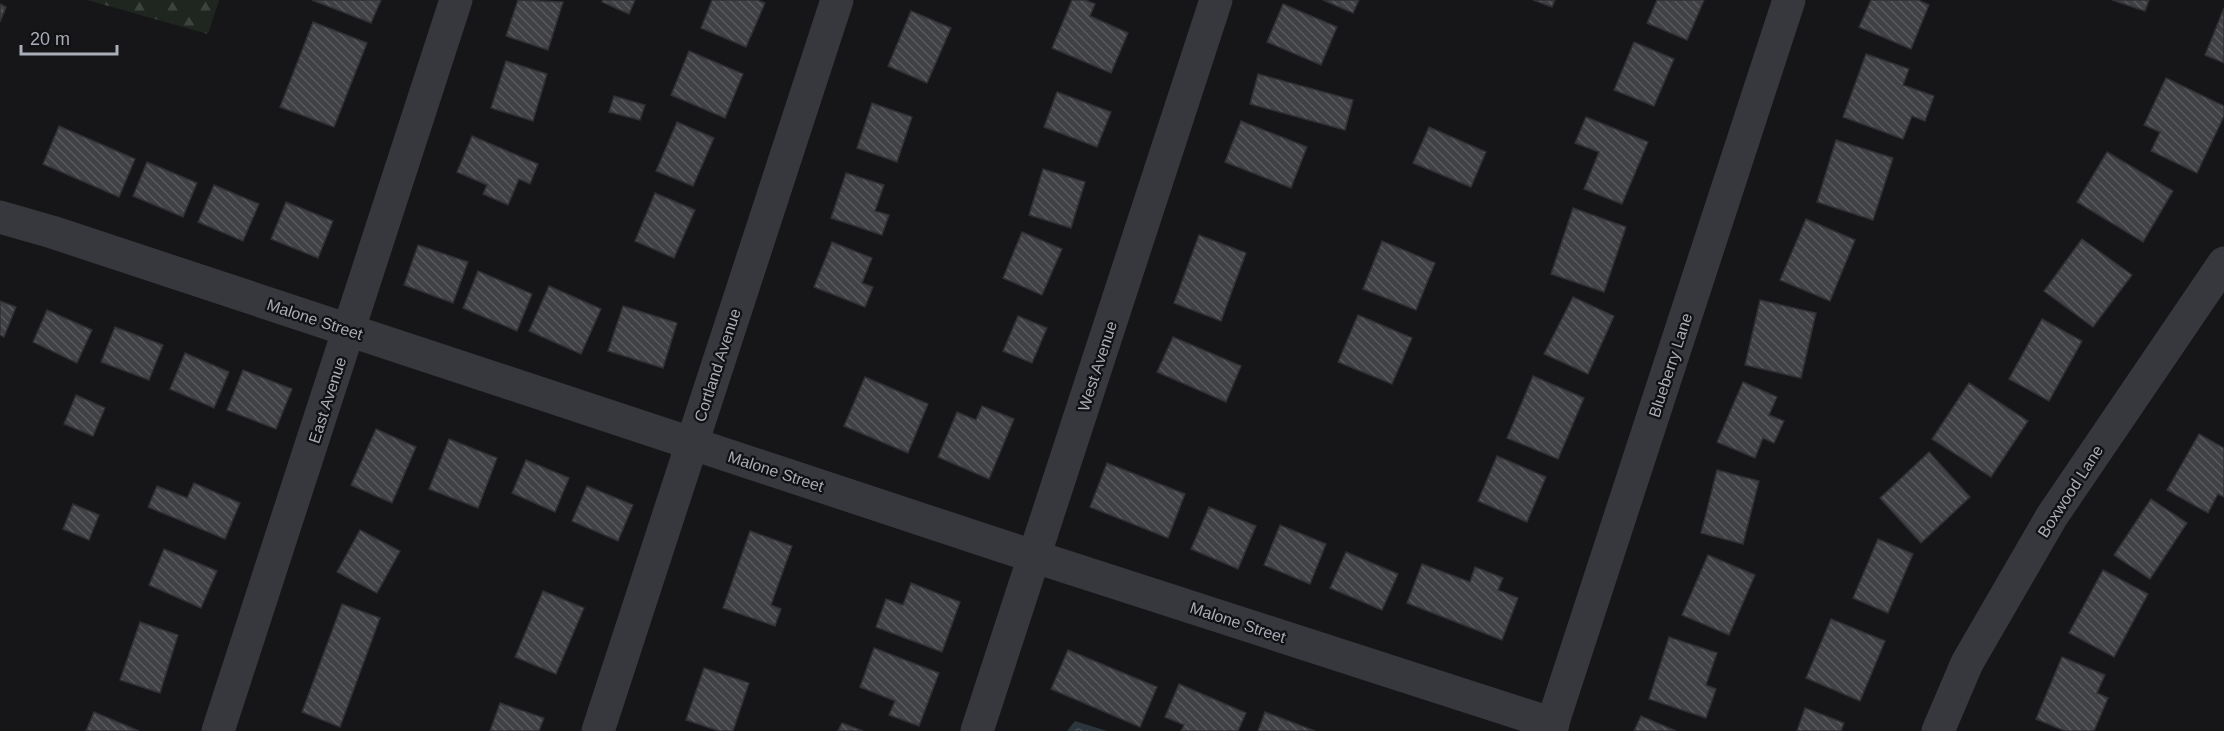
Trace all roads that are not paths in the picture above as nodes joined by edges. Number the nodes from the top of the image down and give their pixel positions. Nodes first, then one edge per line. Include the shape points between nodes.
1 (456, 0) edge
2 (837, 0) edge
3 (1216, 0) edge
4 (1789, 0) edge
5 (0, 217) edge
6 (2224, 263) edge
7 (350, 331) junction
8 (692, 443) junction
9 (1035, 557) junction
10 (1552, 727) edge
11 (218, 731) edge
12 (598, 731) edge
13 (977, 731) edge
14 (1938, 731) edge

1 - 7 street, East Avenue
2 - 8 street, Cortland Avenue
3 - 9 street, West Avenue
4 - 10 street, Blueberry Lane
5 - 7 street, Malone Street
6 - 14 street, Boxwood Lane via 2052,516 1967,663
7 - 8 street, Malone Street
7 - 11 street, East Avenue
8 - 9 street, Malone Street
8 - 12 street, Cortland Avenue
9 - 10 street, Malone Street
9 - 13 street, West Avenue

